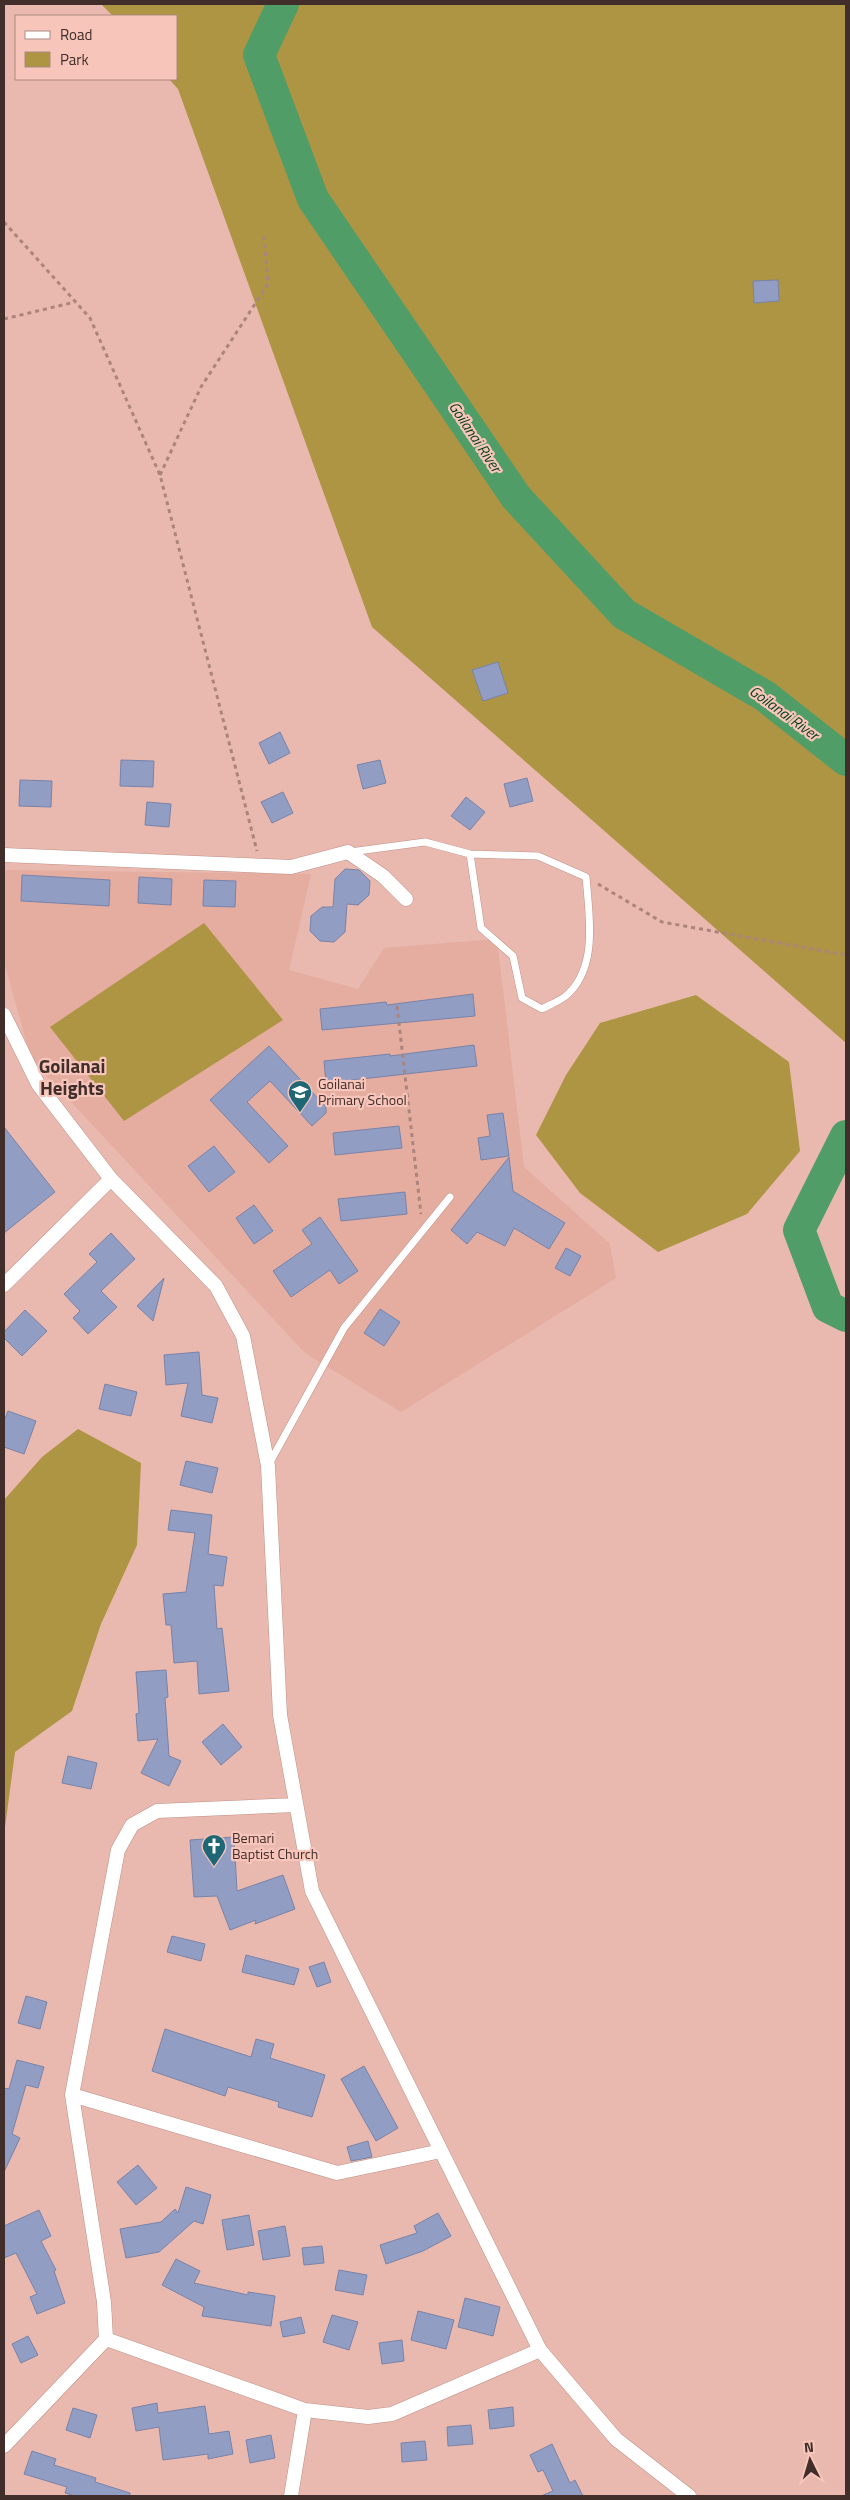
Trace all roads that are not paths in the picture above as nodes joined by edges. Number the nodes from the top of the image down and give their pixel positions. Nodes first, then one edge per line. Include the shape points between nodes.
1 (348, 852) junction
2 (470, 854) junction
3 (4, 856) edge
4 (406, 899) dead end
5 (4, 1020) edge
6 (111, 1178) junction
7 (450, 1197) dead end
8 (4, 1285) edge
9 (268, 1466) junction
10 (296, 1805) junction
11 (72, 2095) junction
12 (441, 2151) junction
13 (106, 2339) junction
14 (540, 2350) junction
15 (305, 2410) junction
16 (4, 2446) edge
17 (291, 2496) edge
18 (689, 2496) edge

1 - 2 lane via 425,842
1 - 3 street via 291,867
1 - 4 street via 383,876
2 - 2 lane via 481,928 513,956 522,998 542,1009 568,994 585,972 589,931 586,877 538,856
5 - 6 street via 38,1084
6 - 8 street
6 - 9 street via 216,1286 243,1336
7 - 9 lane via 344,1328
9 - 10 street via 280,1714
10 - 11 street via 157,1811 132,1825 118,1850
10 - 12 street via 312,1891
11 - 12 street via 337,2173
11 - 13 street via 104,2302
12 - 14 street
13 - 15 street
13 - 16 street
14 - 15 street via 392,2414 368,2417
14 - 18 street via 616,2439
15 - 17 street

